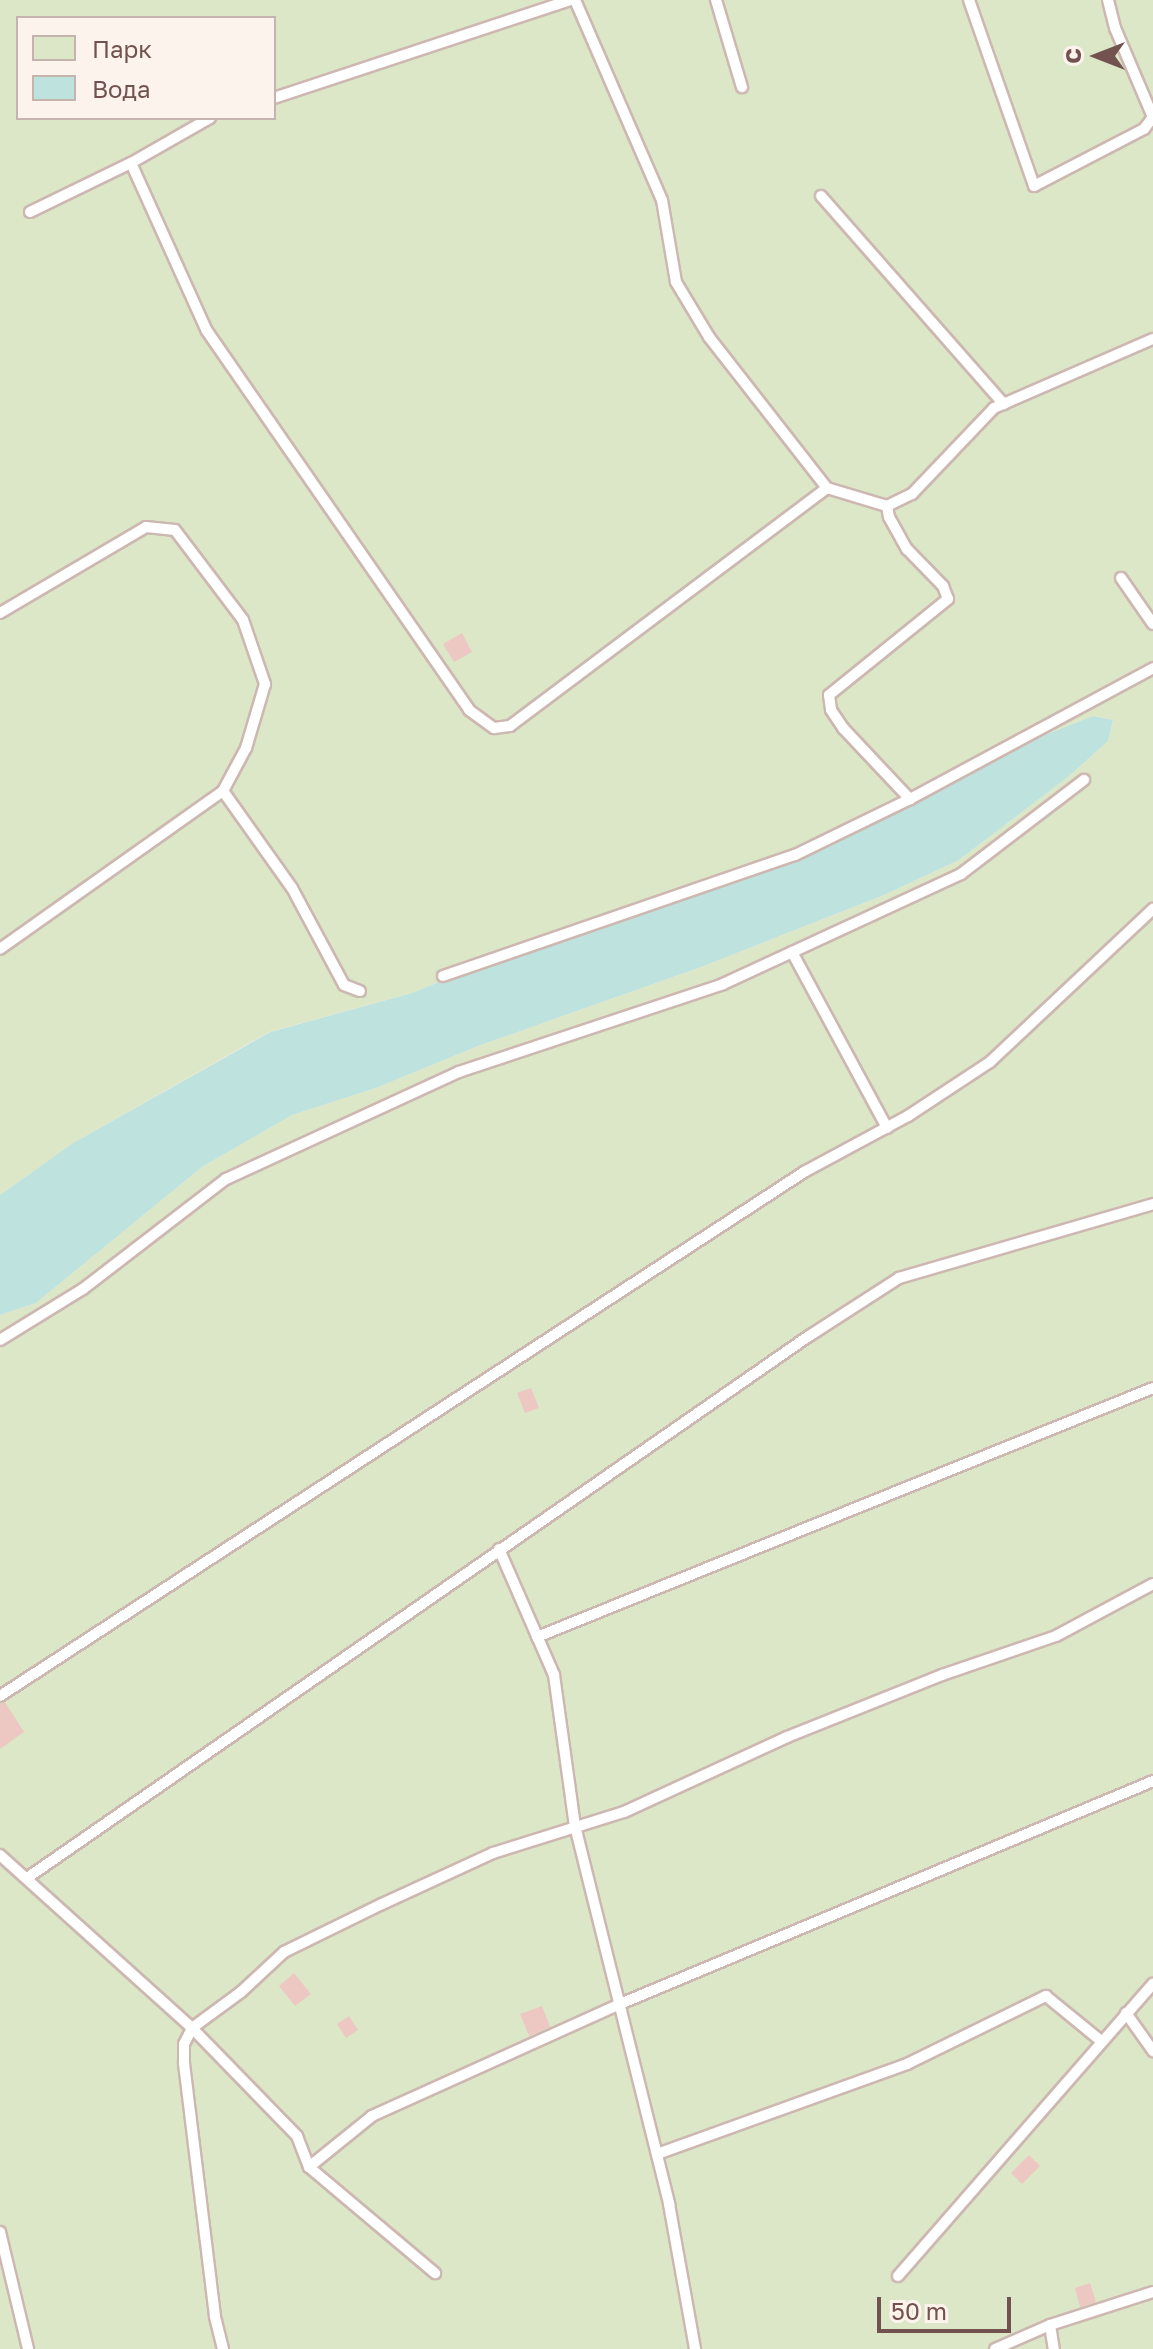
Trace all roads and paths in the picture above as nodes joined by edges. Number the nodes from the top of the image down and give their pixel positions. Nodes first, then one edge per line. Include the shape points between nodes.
1 (572, 0) edge
2 (716, 0) edge
3 (969, 0) edge
4 (1108, 0) edge
5 (742, 87) dead end
6 (276, 97) edge
7 (1153, 117) edge
8 (206, 120) edge
9 (131, 163) junction
10 (821, 196) dead end
11 (30, 212) dead end
12 (1153, 339) edge
13 (1004, 404) junction
14 (827, 488) junction
15 (887, 506) junction
16 (1121, 578) dead end
17 (0, 613) edge
18 (1153, 624) edge
19 (1153, 668) edge
20 (1084, 780) dead end
21 (223, 791) junction
22 (910, 799) junction
23 (1153, 909) edge
24 (0, 949) edge
25 (792, 952) junction
26 (443, 976) dead end
27 (360, 991) dead end
28 (887, 1128) junction
29 (1153, 1204) edge
30 (0, 1340) edge
31 (1153, 1388) edge
32 (499, 1549) junction
33 (1153, 1584) edge
34 (537, 1637) junction
35 (0, 1696) edge
36 (1153, 1781) edge
37 (575, 1826) junction
38 (0, 1855) edge
39 (27, 1878) junction
40 (1153, 1984) edge
41 (620, 2004) junction
42 (1126, 2013) junction
43 (192, 2028) junction
44 (1101, 2041) junction
45 (1153, 2051) edge
46 (657, 2154) junction
47 (309, 2167) junction
48 (0, 2232) edge
49 (435, 2273) dead end
50 (898, 2276) dead end
51 (1153, 2292) edge
52 (1050, 2325) junction
53 (28, 2349) edge
54 (223, 2349) edge
55 (695, 2349) edge
56 (995, 2349) edge
57 (1054, 2349) edge

1 - 6 lane
1 - 14 lane via 662,200 676,282 709,337
2 - 5 lane
3 - 7 lane via 1034,186 1144,129
4 - 7 lane
8 - 9 lane
9 - 11 lane
9 - 14 lane via 207,331 469,710 494,728 510,726
10 - 13 lane
12 - 13 lane
13 - 15 lane via 994,408 912,494
14 - 15 lane
15 - 22 lane via 907,549 943,586 948,599 829,695 831,710 843,728
16 - 18 lane
17 - 21 lane via 146,527 175,530 243,620 265,684 246,748
19 - 22 lane
20 - 25 lane via 961,874
21 - 24 lane
21 - 27 lane via 292,888 344,985
22 - 26 lane via 795,855
23 - 28 lane via 990,1062
25 - 28 lane
25 - 30 lane via 723,984 459,1072 226,1179 83,1289
28 - 35 lane via 780,1188
29 - 32 lane via 899,1278
31 - 34 lane
32 - 34 lane
32 - 39 lane
33 - 37 lane via 1056,1636 857,1709 624,1812
34 - 37 lane via 554,1675
36 - 41 lane
37 - 41 lane
37 - 43 lane via 493,1853 284,1952
38 - 39 lane
39 - 43 lane
40 - 42 lane
41 - 46 lane
41 - 47 lane via 372,2116
42 - 44 lane
42 - 45 lane
43 - 47 lane via 297,2136
43 - 54 lane via 184,2044 184,2062
44 - 46 lane via 1046,1996 907,2064
44 - 50 lane
46 - 55 lane
47 - 49 lane
48 - 53 lane
51 - 52 lane
52 - 56 lane
52 - 57 lane

